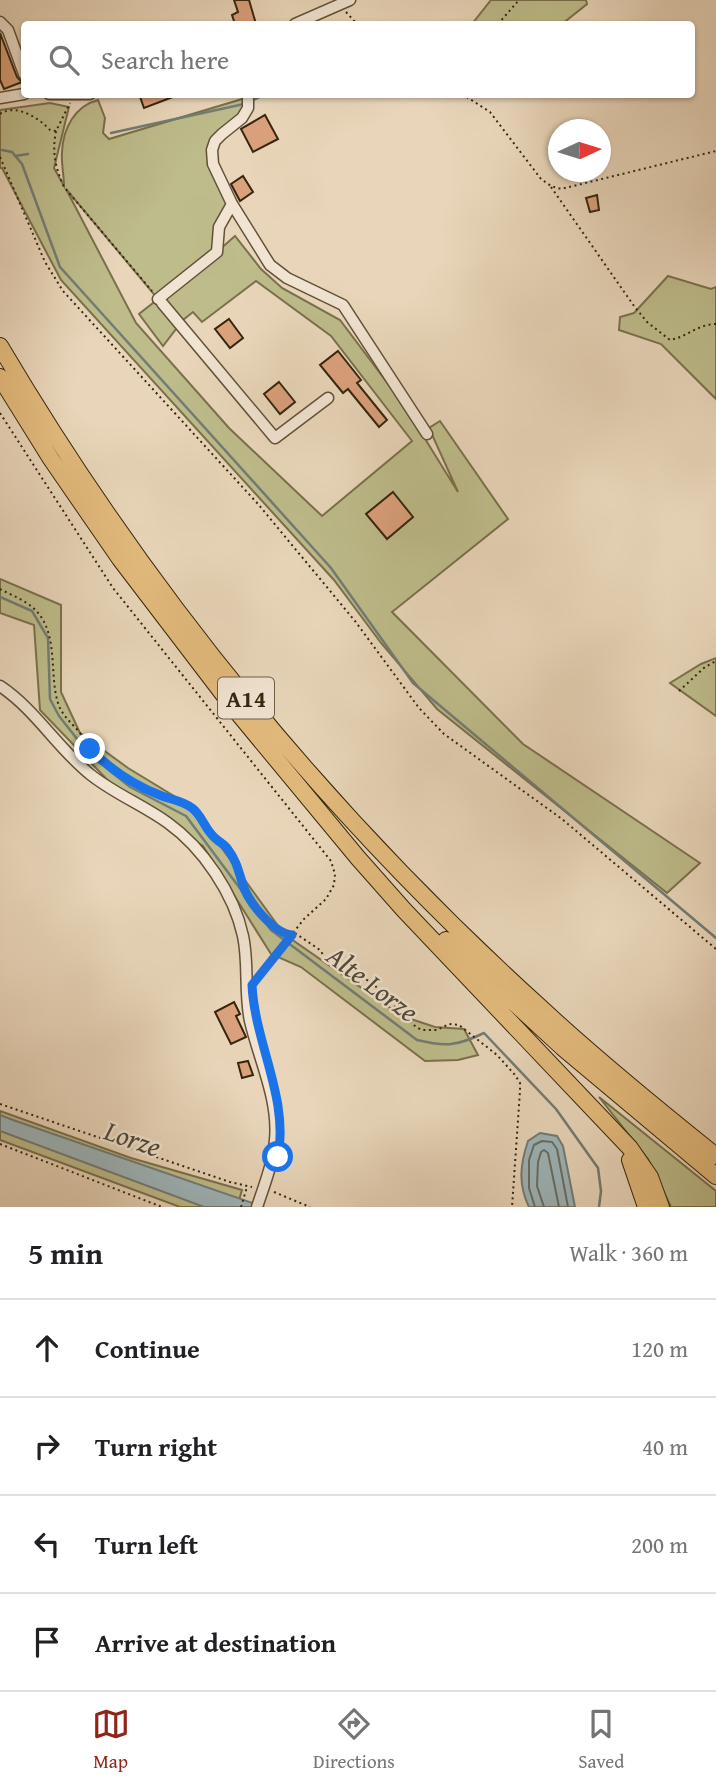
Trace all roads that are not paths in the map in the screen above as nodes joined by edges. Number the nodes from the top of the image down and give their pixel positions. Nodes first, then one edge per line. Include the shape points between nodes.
1 (345, 3) edge
2 (302, 21) edge
3 (0, 22) edge
4 (21, 66) edge
5 (21, 94) edge
6 (0, 98) edge
7 (248, 98) edge
8 (232, 204) junction
9 (0, 346) edge
10 (0, 377) edge
11 (328, 398) dead end
12 (427, 434) dead end
13 (0, 686) edge
14 (268, 749) junction
15 (604, 1120) junction
16 (716, 1156) edge
17 (716, 1175) edge
18 (260, 1198) edge
19 (646, 1207) edge
20 (661, 1207) edge

1 - 2 street
3 - 4 street via 8,30
5 - 6 street
7 - 8 street via 242,118 215,141 212,150 213,164
8 - 11 street via 219,227 217,252 160,301 275,438
8 - 12 street via 270,265 343,305
9 - 16 highway, A14 via 69,457 158,585 317,782 490,961 583,1046
10 - 14 highway, A14 via 120,559
13 - 18 street via 89,774 186,837 235,910 243,937 248,1008 275,1115 274,1152
14 - 15 highway via 404,910
14 - 17 highway, A14 via 457,951 580,1063
15 - 19 highway via 631,1161
15 - 20 highway via 642,1163

